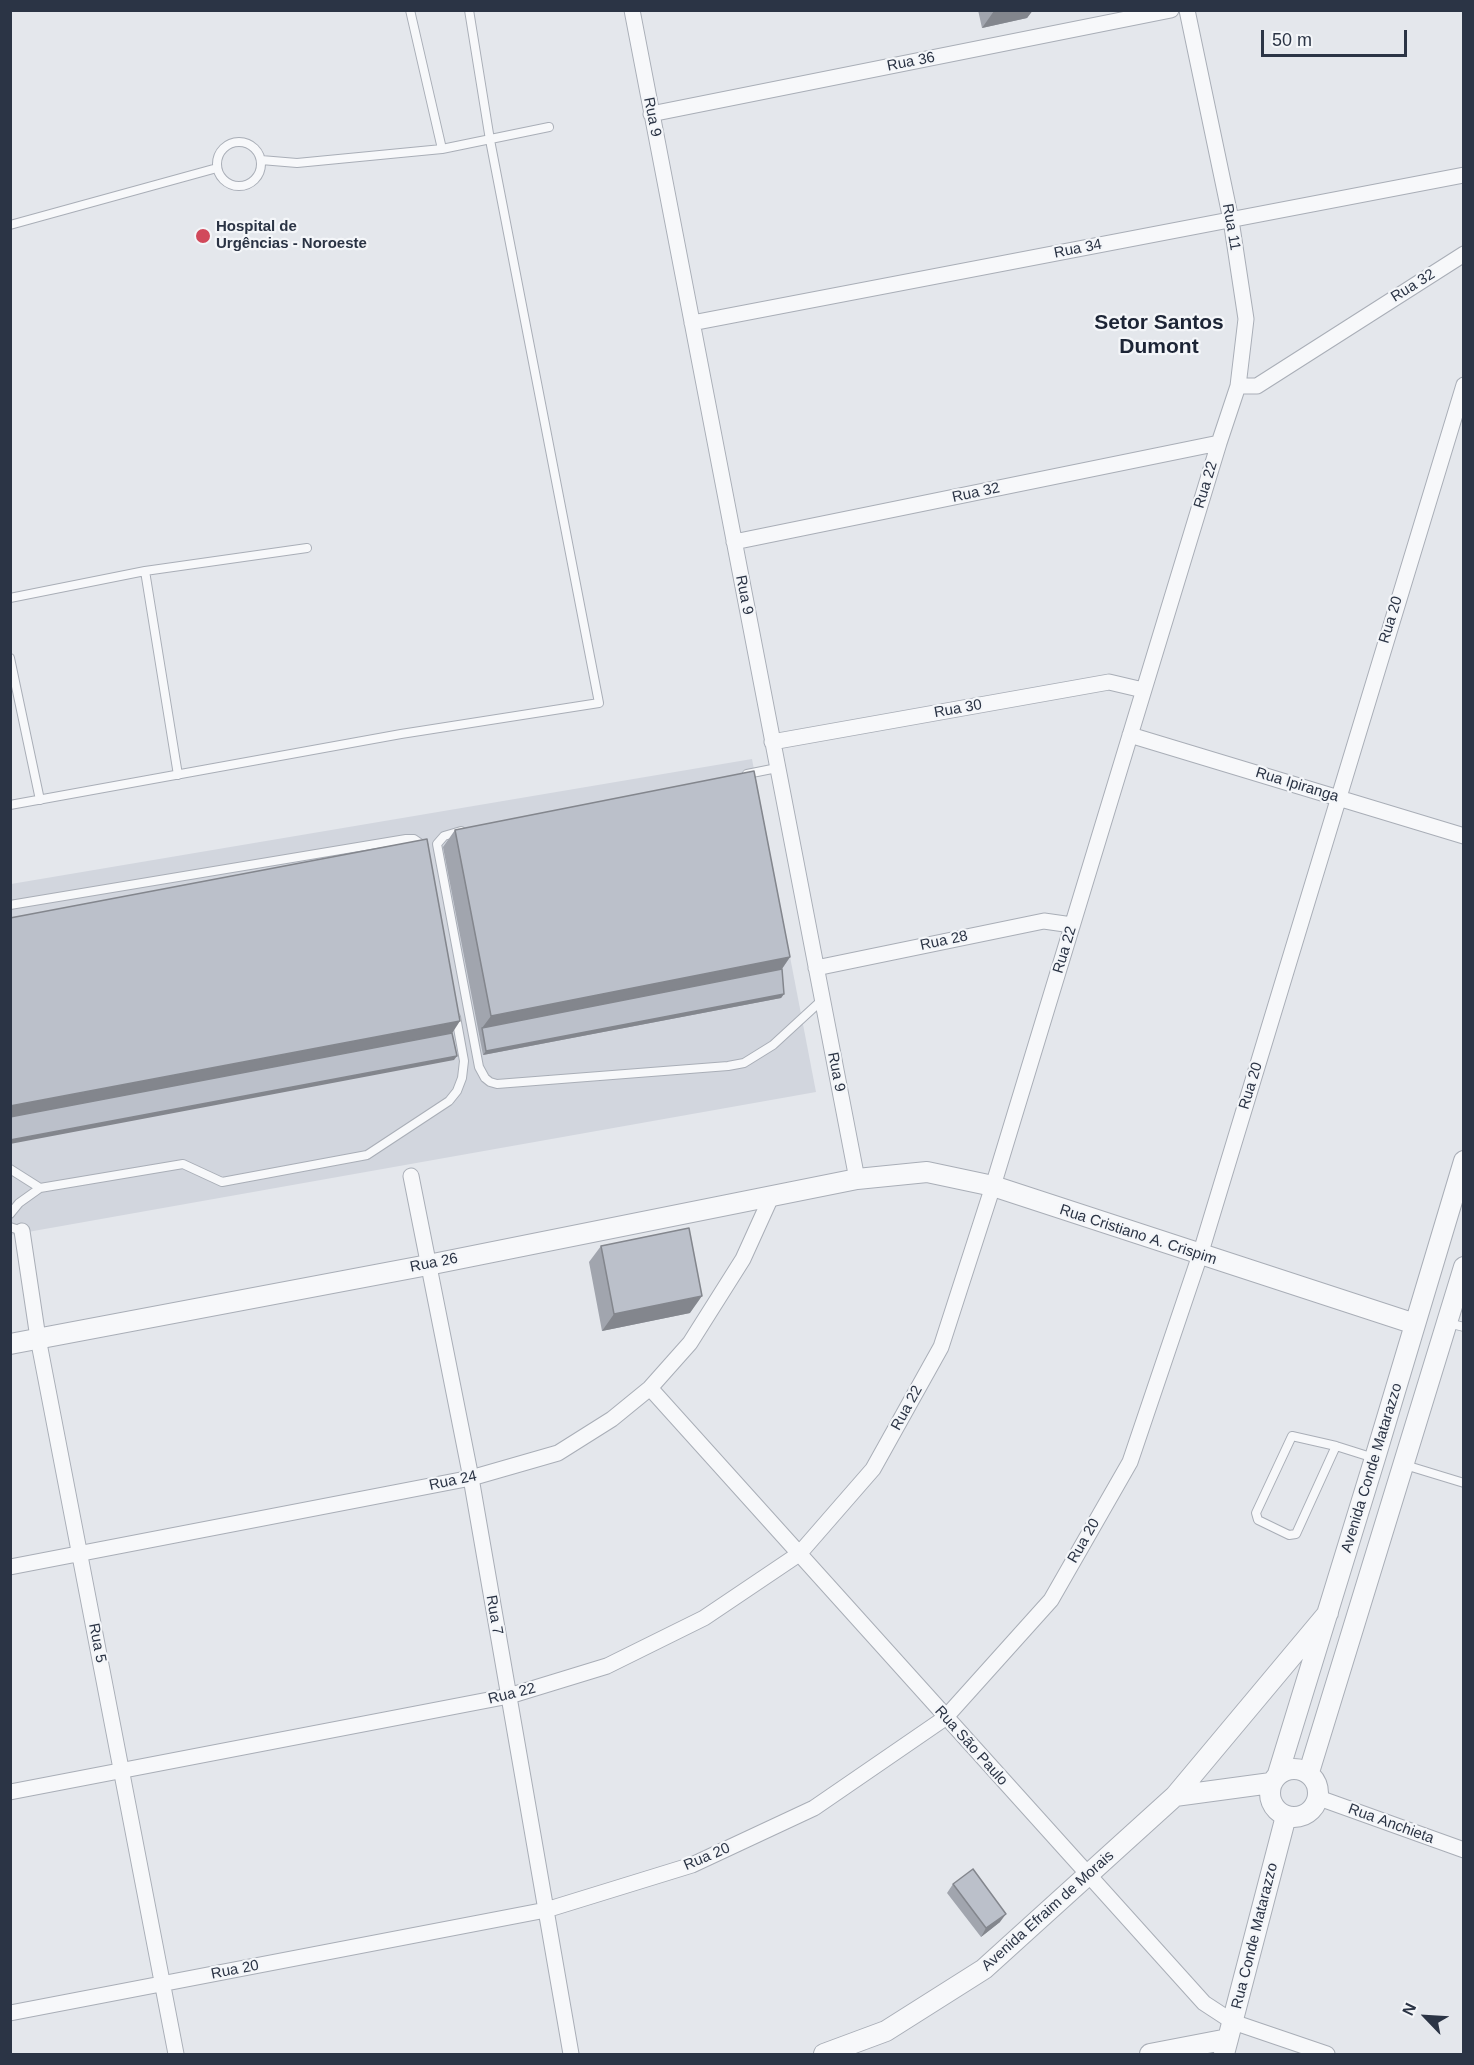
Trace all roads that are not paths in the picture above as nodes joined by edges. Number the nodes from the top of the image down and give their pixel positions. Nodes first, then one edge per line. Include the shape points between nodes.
1 (410, 10) edge
2 (470, 10) edge
3 (632, 10) edge
4 (1171, 10) edge
5 (1187, 10) edge
6 (651, 114) junction
7 (549, 127) dead end
8 (490, 140) junction
9 (442, 150) junction
10 (261, 160) junction
11 (217, 168) junction
12 (1464, 174) edge
13 (1231, 220) junction
14 (10, 225) edge
15 (1464, 254) edge
16 (692, 323) junction
17 (1464, 385) edge
18 (1238, 386) junction
19 (1219, 443) junction
20 (734, 542) junction
21 (307, 548) dead end
22 (146, 571) junction
23 (10, 598) edge
24 (10, 658) edge
25 (1143, 690) junction
26 (1130, 735) junction
27 (772, 742) junction
28 (777, 768) junction
29 (178, 775) junction
30 (743, 775) edge
31 (1337, 798) junction
32 (40, 800) junction
33 (10, 805) edge
34 (473, 829) edge
35 (1464, 836) edge
36 (426, 857) edge
37 (10, 905) edge
38 (1072, 925) junction
39 (816, 968) junction
40 (822, 1000) junction
41 (454, 1004) edge
42 (1464, 1161) edge
43 (10, 1169) edge
44 (411, 1176) dead end
45 (857, 1179) junction
46 (993, 1186) junction
47 (40, 1188) junction
48 (772, 1195) junction
49 (10, 1214) edge
50 (16, 1229) edge
51 (1200, 1255) junction
52 (428, 1264) junction
53 (1464, 1267) edge
54 (1415, 1324) junction
55 (1455, 1325) edge
56 (38, 1338) junction
57 (10, 1344) edge
58 (650, 1388) junction
59 (1336, 1446) junction
60 (1375, 1458) junction
61 (1402, 1464) junction
62 (471, 1478) junction
63 (1464, 1483) edge
64 (80, 1554) junction
65 (799, 1554) junction
66 (10, 1567) edge
67 (1328, 1613) junction
68 (509, 1696) junction
69 (945, 1718) junction
70 (121, 1770) junction
71 (1309, 1772) junction
72 (1275, 1778) junction
73 (10, 1792) edge
74 (1175, 1796) junction
75 (1319, 1798) junction
76 (1286, 1816) junction
77 (1464, 1850) edge
78 (1088, 1877) junction
79 (546, 1910) junction
80 (163, 1984) junction
81 (10, 2013) edge
82 (1228, 2038) edge
83 (176, 2055) edge
84 (571, 2055) edge
85 (824, 2055) edge
86 (1150, 2055) edge
87 (1327, 2055) edge

1 - 9 lane
2 - 8 lane
3 - 6 street, Rua 9
4 - 6 street, Rua 36
5 - 13 street, Rua 11
6 - 16 street, Rua 9
7 - 8 lane
8 - 9 lane
8 - 29 lane via 599,703
9 - 10 lane via 297,163
10 - 11 lane via 253,180 239,186 225,181
10 - 11 lane via 252,146 238,141 219,153
11 - 14 lane
12 - 13 street, Rua 34
13 - 16 street, Rua 34
13 - 18 street, Rua 11 via 1246,319
15 - 18 street, Rua 32 via 1257,386
16 - 20 street, Rua 9
17 - 31 street, Rua 20
18 - 19 street, Rua 11
19 - 20 street, Rua 32
19 - 25 street, Rua 22
20 - 27 street, Rua 9
21 - 22 lane
22 - 23 lane
22 - 29 lane
24 - 32 lane
25 - 26 street, Rua 22
25 - 27 street, Rua 30 via 1109,682
26 - 31 street, Rua Ipiranga
26 - 38 street, Rua 22
27 - 28 street, Rua 9
28 - 30 lane
28 - 39 street, Rua 9
29 - 32 lane
31 - 35 street, Rua Ipiranga
31 - 51 street, Rua 20
32 - 33 lane
34 - 40 lane via 444,836 437,844 479,1067 490,1082 744,1063 773,1045
36 - 37 lane via 423,846 406,839
38 - 39 street, Rua 28 via 1044,921
38 - 46 street, Rua 22
39 - 40 street, Rua 9
40 - 45 street, Rua 9
41 - 47 lane via 464,1061 457,1091 449,1101 367,1155 222,1182 183,1164
42 - 54 street, Avenida Conde Matarazzo
43 - 47 lane
44 - 52 street, Rua 7
45 - 46 street, Rua Cristiano A. Crispim via 927,1172
45 - 48 street, Rua 26
46 - 51 street, Rua Cristiano A. Crispim
46 - 65 street, Rua 22 via 941,1347 873,1469
47 - 49 lane
48 - 52 street, Rua 26
48 - 58 street, Rua 24 via 743,1259 690,1343
50 - 56 street, Rua 5
51 - 54 street, Rua Cristiano A. Crispim
51 - 69 street, Rua 20 via 1130,1462 1051,1599
52 - 56 street, Rua 26
52 - 62 street, Rua 7
53 - 55 street, Avenida Conde Matarazzo
54 - 60 street, Avenida Conde Matarazzo
55 - 61 street, Avenida Conde Matarazzo
56 - 57 street, Rua 26
56 - 64 street, Rua 5
58 - 62 street, Rua 24 via 612,1419 558,1453
58 - 65 street, Rua São Paulo
59 - 59 lane via 1298,1532 1288,1535 1258,1520 1256,1513 1290,1437
59 - 60 lane
60 - 61 street
60 - 67 street, Avenida Conde Matarazzo
61 - 63 lane
61 - 71 street, Avenida Conde Matarazzo
62 - 64 street, Rua 24
62 - 68 street, Rua 7
64 - 66 street, Rua 24
64 - 70 street, Rua 5
65 - 68 street, Rua 22 via 704,1618 608,1666
65 - 69 street, Rua São Paulo
67 - 72 street, Avenida Conde Matarazzo
67 - 74 street, Avenida Efraim de Morais
68 - 70 street, Rua 22
68 - 79 street, Rua 7
69 - 78 street, Rua São Paulo
69 - 79 street, Rua 20 via 814,1808 692,1865
70 - 73 street, Rua 22
70 - 80 street, Rua 5
71 - 72 street via 1297,1767
71 - 75 street
72 - 74 street
72 - 76 street via 1270,1795 1275,1808
74 - 78 street, Avenida Efraim de Morais
75 - 76 street via 1309,1813
75 - 77 street, Rua Anchieta
76 - 82 street, Rua Conde Matarazzo
78 - 82 street, Rua São Paulo via 1204,2003
78 - 85 street, Avenida Efraim de Morais via 984,1969 886,2031
79 - 80 street, Rua 20
79 - 84 street, Rua 7
80 - 81 street, Rua 20
80 - 83 street, Rua 5
82 - 86 street
82 - 87 street, Rua São Paulo

